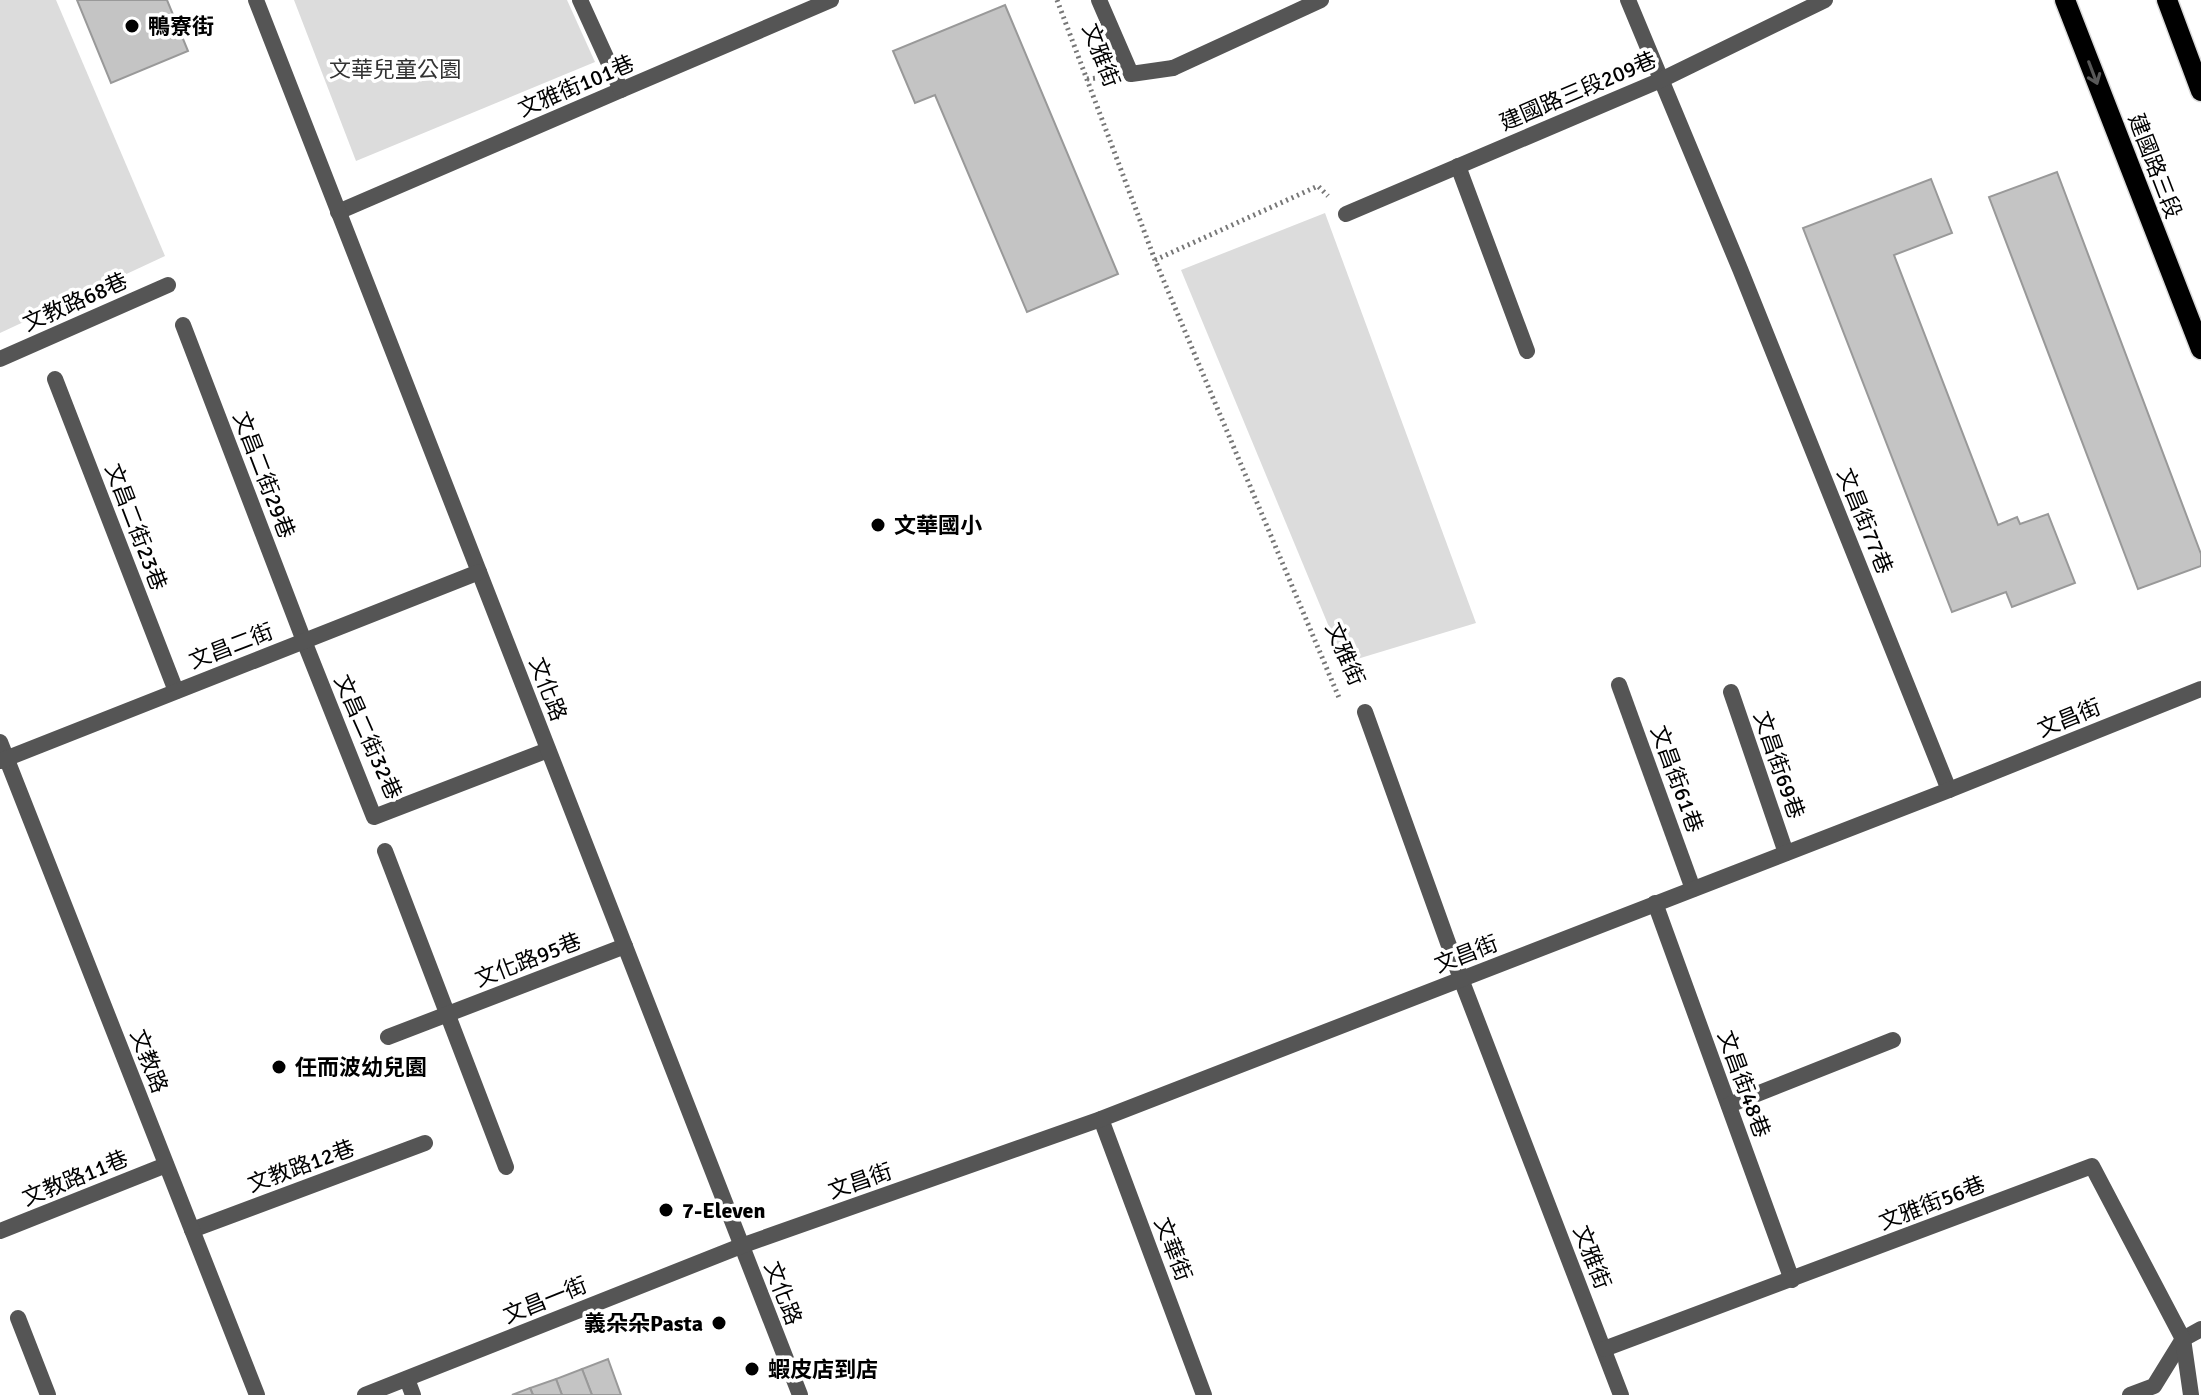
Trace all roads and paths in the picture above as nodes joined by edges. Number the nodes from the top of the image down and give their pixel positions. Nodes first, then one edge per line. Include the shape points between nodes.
1 (256, 0) edge
2 (580, 0) edge
3 (831, 0) edge
4 (1057, 0) edge
5 (1099, 0) edge
6 (1321, 0) edge
7 (1628, 0) edge
8 (1825, 0) edge
9 (2065, 0) edge
10 (2167, 0) edge
11 (1661, 80) junction
12 (621, 90) junction
13 (2201, 91) edge
14 (1458, 166) junction
15 (338, 212) junction
16 (1346, 214) joint
17 (1155, 260) junction
18 (168, 285) dead end
19 (183, 325) dead end
20 (2201, 349) edge
21 (1527, 351) dead end
22 (0, 359) edge
23 (55, 379) dead end
24 (479, 572) junction
25 (304, 641) junction
26 (1619, 685) dead end
27 (2201, 689) edge
28 (176, 691) junction
29 (1731, 692) dead end
30 (1365, 712) joint
31 (548, 750) junction
32 (2, 754) edge
33 (1949, 790) junction
34 (385, 851) dead end
35 (1786, 853) junction
36 (1693, 889) junction
37 (1655, 903) junction
38 (625, 946) junction
39 (1461, 979) junction
40 (447, 1014) junction
41 (388, 1037) dead end
42 (1893, 1040) dead end
43 (1729, 1105) junction
44 (1101, 1119) junction
45 (425, 1143) dead end
46 (166, 1165) junction
47 (506, 1167) dead end
48 (192, 1230) junction
49 (0, 1231) edge
50 (741, 1246) junction
51 (1792, 1280) junction
52 (18, 1318) dead end
53 (2201, 1329) edge
54 (2183, 1339) junction
55 (1604, 1349) junction
56 (407, 1379) junction
57 (1618, 1394) edge
58 (48, 1395) edge
59 (257, 1395) edge
60 (365, 1395) edge
61 (413, 1395) edge
62 (800, 1395) edge
63 (1204, 1395) edge
64 (2130, 1395) edge
65 (2191, 1395) edge

1 - 15 street, 文化路
2 - 12 street
3 - 12 street, 文雅街101巷
4 - 17 path, 文雅街
5 - 6 street via 1131,74 1173,68
7 - 11 street, 文昌街77巷
8 - 11 street, 建國路三段209巷
9 -> 20 main road, 建國路三段
10 - 13 main road
11 - 14 street, 建國路三段209巷
11 - 33 street, 文昌街77巷
12 - 15 street, 文雅街101巷
14 - 16 street, 建國路三段209巷
14 - 21 street
15 - 24 street, 文化路
16 - 17 path via 1318,186
17 - 30 path, 文雅街 via 1349,720
18 - 22 street, 文教路68巷
19 - 25 street, 文昌二街29巷
23 - 28 street, 文昌二街23巷
24 - 25 street, 文昌二街
24 - 31 street, 文化路
25 - 28 street, 文昌二街
25 - 31 street, 文昌二街32巷 via 374,817
26 - 36 street, 文昌街61巷
27 - 33 street, 文昌街
28 - 32 street, 文昌二街
29 - 35 street, 文昌街69巷
30 - 39 street, 文雅街
31 - 38 street, 文化路
32 - 46 street, 文教路
33 - 35 street, 文昌街
34 - 40 street
35 - 36 street, 文昌街
36 - 37 street, 文昌街
37 - 39 street, 文昌街
37 - 43 street, 文昌街48巷
38 - 40 street, 文化路95巷
38 - 50 street, 文化路
39 - 44 street, 文昌街
39 - 55 street, 文雅街
40 - 41 street, 文化路95巷
40 - 47 street
42 - 43 street
43 - 51 street, 文昌街48巷
44 - 50 street, 文昌街
44 - 63 street, 文華街
45 - 48 street, 文教路12巷
46 - 48 street, 文教路
46 - 49 street, 文教路11巷
48 - 59 street, 文教路
50 - 56 street, 文昌一街
50 - 62 street, 文化路
51 - 54 street, 文雅街56巷 via 2092,1166
51 - 55 street, 文雅街56巷
52 - 58 street
53 - 54 street
54 - 64 street via 2154,1386
54 - 65 street
55 - 57 street, 文雅街
56 - 60 street, 文昌一街
56 - 61 street

